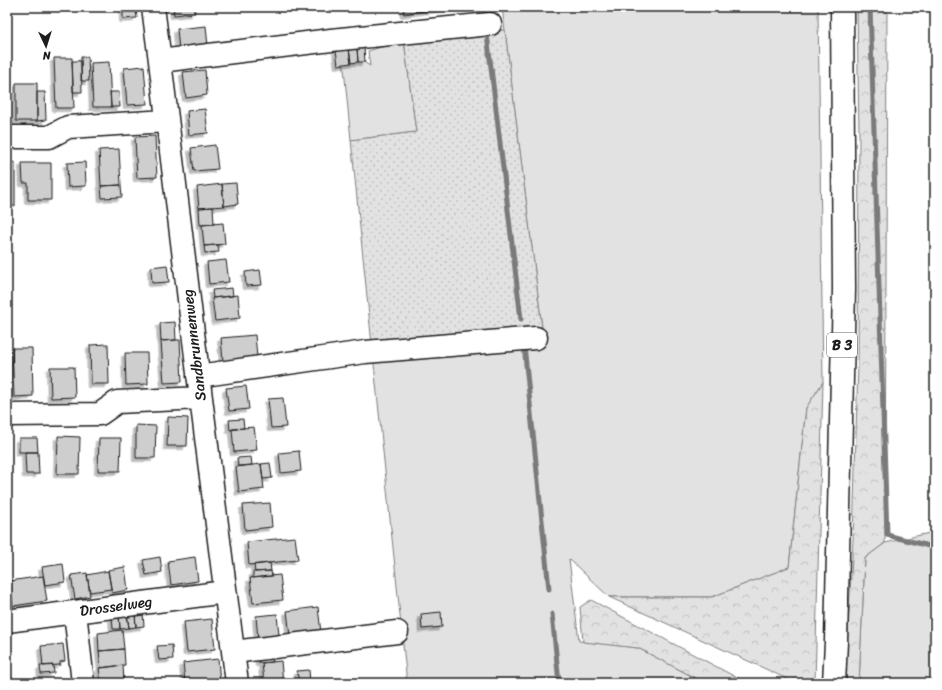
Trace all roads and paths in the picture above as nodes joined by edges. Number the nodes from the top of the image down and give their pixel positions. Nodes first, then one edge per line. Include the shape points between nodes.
1 (153, 7) edge
2 (842, 7) edge
3 (490, 24) dead end
4 (160, 61) junction
5 (167, 121) junction
6 (7, 137) edge
7 (536, 338) dead end
8 (198, 376) junction
9 (201, 398) junction
10 (7, 415) edge
11 (225, 592) junction
12 (75, 612) junction
13 (7, 621) edge
14 (397, 632) dead end
15 (233, 652) junction
16 (83, 683) edge
17 (237, 683) edge
18 (834, 683) edge

1 - 4 street, Sandbrunnenweg
2 - 18 street, B 3 via 843,296
3 - 4 street
4 - 5 street, Sandbrunnenweg
5 - 6 street via 68,127 49,137
5 - 8 street, Sandbrunnenweg
7 - 8 street via 365,352
8 - 9 street, Sandbrunnenweg
9 - 10 street via 117,402 100,414
9 - 11 street, Sandbrunnenweg
11 - 12 street, Drosselweg
11 - 15 street, Sandbrunnenweg
12 - 13 street, Drosselweg
12 - 16 street
14 - 15 street
15 - 17 street, Sandbrunnenweg

